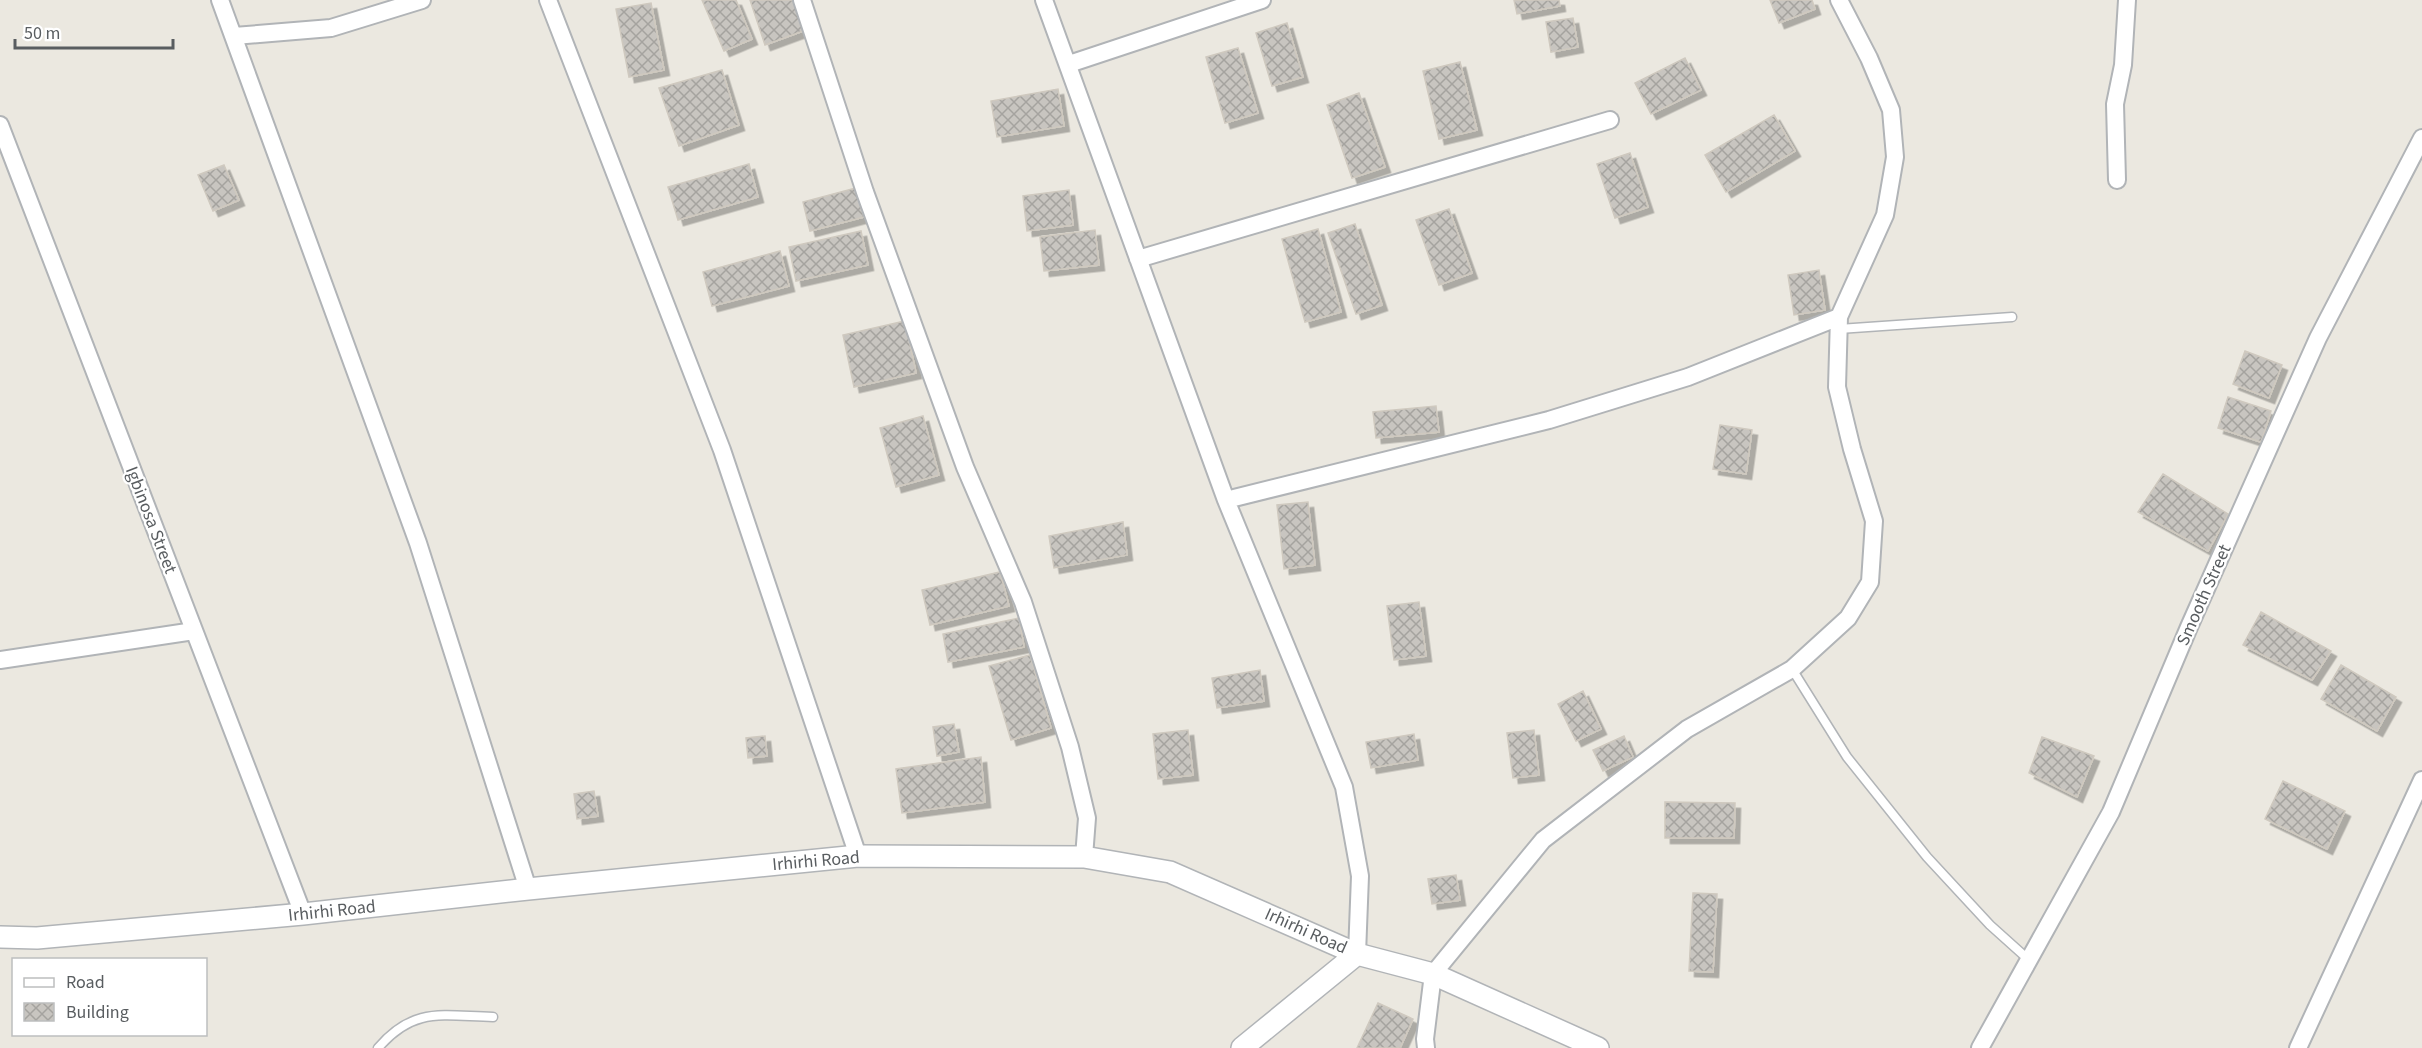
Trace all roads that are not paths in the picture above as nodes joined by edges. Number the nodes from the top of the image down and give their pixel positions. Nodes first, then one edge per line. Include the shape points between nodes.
1 (220, 0) edge
2 (422, 0) edge
3 (548, 0) edge
4 (802, 0) edge
5 (1044, 0) edge
6 (1262, 0) edge
7 (1839, 0) edge
8 (2127, 0) edge
9 (234, 36) junction
10 (1069, 64) junction
11 (1610, 120) dead end
12 (0, 125) edge
13 (2422, 138) edge
14 (2117, 180) dead end
15 (1138, 259) junction
16 (2012, 317) dead end
17 (1839, 323) junction
18 (1226, 500) junction
19 (194, 631) junction
20 (0, 660) edge
21 (1792, 669) junction
22 (2422, 780) edge
23 (858, 856) junction
24 (1084, 857) junction
25 (528, 889) junction
26 (303, 914) junction
27 (0, 937) edge
28 (1357, 954) junction
29 (2030, 961) junction
30 (1432, 974) junction
31 (493, 1017) dead end
32 (378, 1048) edge
33 (1242, 1048) edge
34 (1426, 1048) edge
35 (1598, 1048) edge
36 (1980, 1048) edge
37 (2298, 1048) edge

1 - 9 street
2 - 9 street via 331,28
3 - 23 street via 722,450
4 - 24 street via 865,192 965,467 1023,602 1070,747 1087,818
5 - 10 street
6 - 10 street
7 - 17 street via 1891,110 1895,157 1885,215
8 - 14 street via 2123,64 2115,104
9 - 25 street via 418,543
10 - 15 street
11 - 15 street
12 - 19 street, Igbinosa Street
13 - 29 street, Smooth Street via 2318,338 2111,812
15 - 18 street
16 - 17 lane
17 - 18 street via 1688,377 1549,420
17 - 21 street via 1837,387 1851,449 1874,521 1870,582 1848,618
18 - 28 street via 1344,787 1360,876
19 - 20 street
19 - 26 street, Igbinosa Street
21 - 29 lane via 1847,757 1927,857 1990,925
21 - 30 street via 1687,729 1543,840
22 - 37 street
23 - 24 street, Irhirhi Road
23 - 25 street, Irhirhi Road
24 - 28 street, Irhirhi Road via 1170,872
25 - 26 street, Irhirhi Road
26 - 27 street, Irhirhi Road via 37,938
28 - 30 street, Irhirhi Road
28 - 33 street
29 - 36 street, Smooth Street
30 - 34 street
30 - 35 street, Irhirhi Road
31 - 32 lane via 429,1016 412,1020

